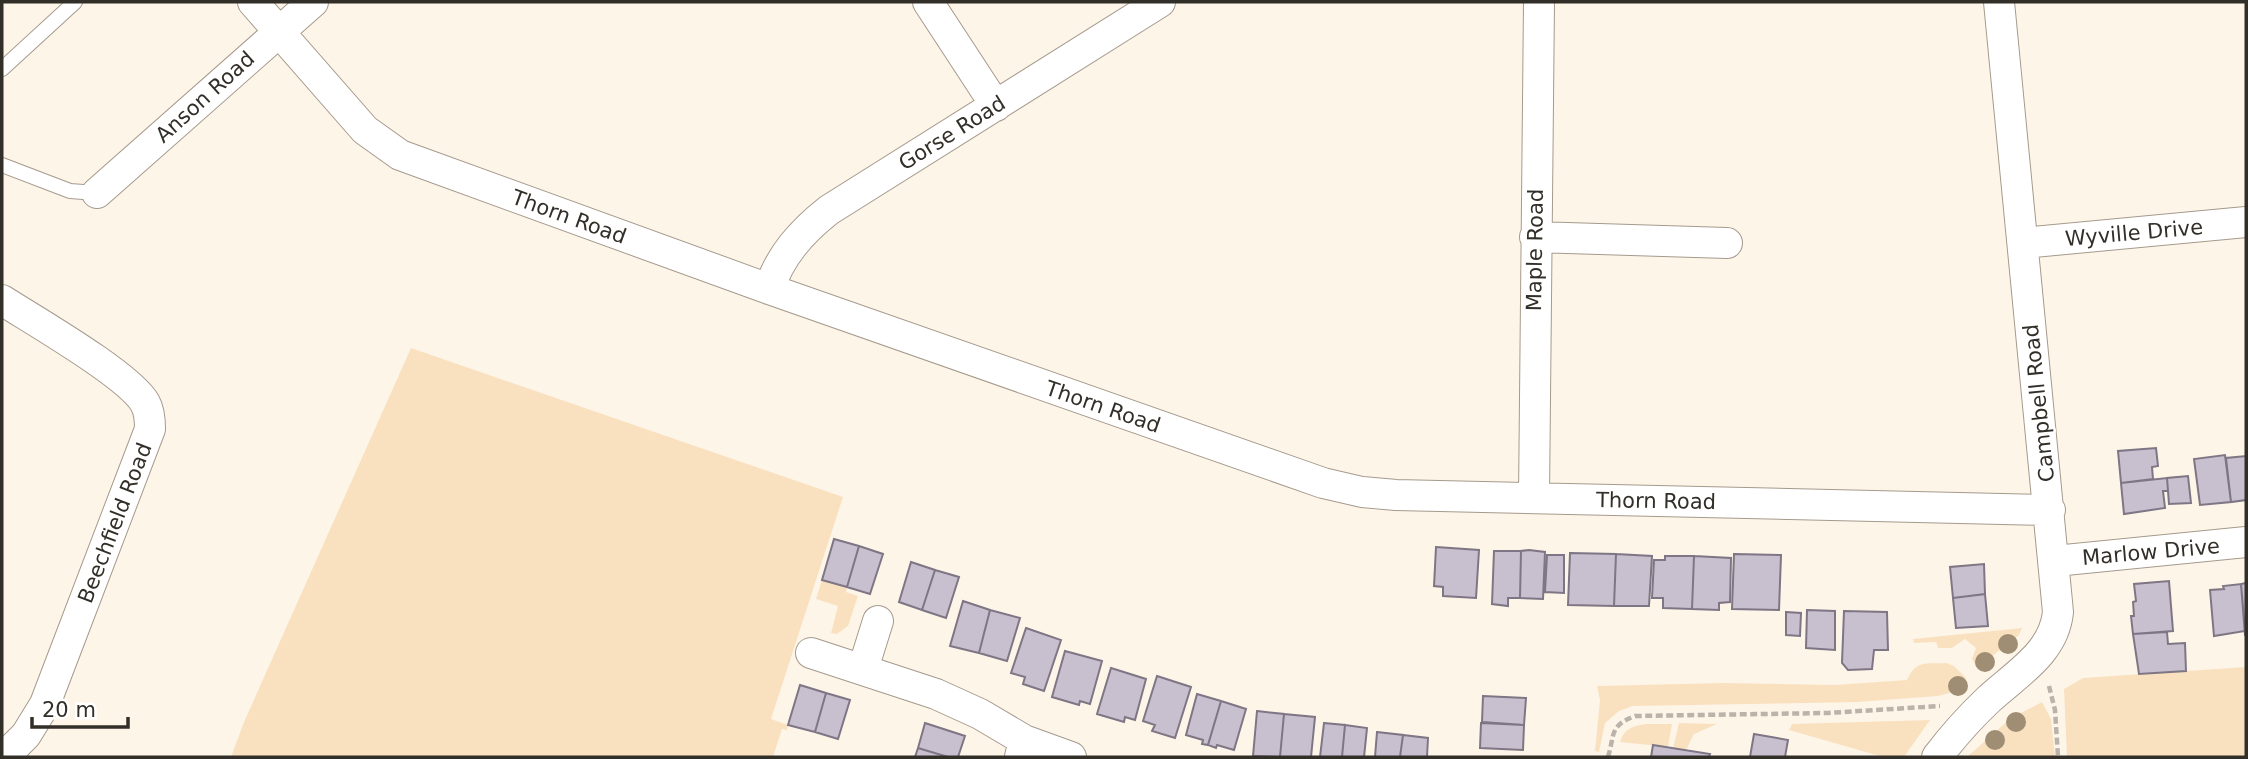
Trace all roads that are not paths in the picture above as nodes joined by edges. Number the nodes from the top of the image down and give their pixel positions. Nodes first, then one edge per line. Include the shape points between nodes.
1 (75, 2) edge
2 (253, 2) edge
3 (313, 2) edge
4 (928, 2) edge
5 (1160, 2) edge
6 (1539, 2) edge
7 (1999, 2) edge
8 (279, 30) junction
9 (2, 69) edge
10 (996, 106) junction
11 (2, 166) edge
12 (97, 193) joint
13 (2246, 222) edge
14 (1535, 237) junction
15 (1727, 243) dead end
16 (2023, 243) junction
17 (768, 289) junction
18 (2, 300) edge
19 (1534, 498) junction
20 (2050, 510) junction
21 (2246, 542) edge
22 (2055, 561) junction
23 (878, 621) dead end
24 (811, 653) dead end
25 (863, 669) junction
26 (1022, 749) edge
27 (4, 757) edge
28 (1071, 757) edge
29 (1937, 757) edge

1 - 9 lane
2 - 8 street, Thorn Road
3 - 8 street, Anson Road
4 - 10 street
5 - 10 street, Gorse Road
6 - 14 street, Maple Road
7 - 16 street, Campbell Road
8 - 12 street, Anson Road
8 - 17 street, Thorn Road via 365,130 400,155
10 - 17 street, Gorse Road via 817,219 783,257
11 - 12 lane via 70,191
13 - 16 street, Wyville Drive
14 - 15 street
14 - 19 street, Maple Road
16 - 20 street, Campbell Road
17 - 19 street, Thorn Road via 1345,489 1396,495
18 - 27 street, Beechfield Road via 132,388 145,403 150,429 45,704 26,735
19 - 20 street, Thorn Road
20 - 22 street, Campbell Road
21 - 22 street, Marlow Drive
22 - 29 street, Campbell Road via 2057,621 2046,646 1956,732
23 - 25 street
24 - 25 street
25 - 26 street via 951,700
26 - 28 street

